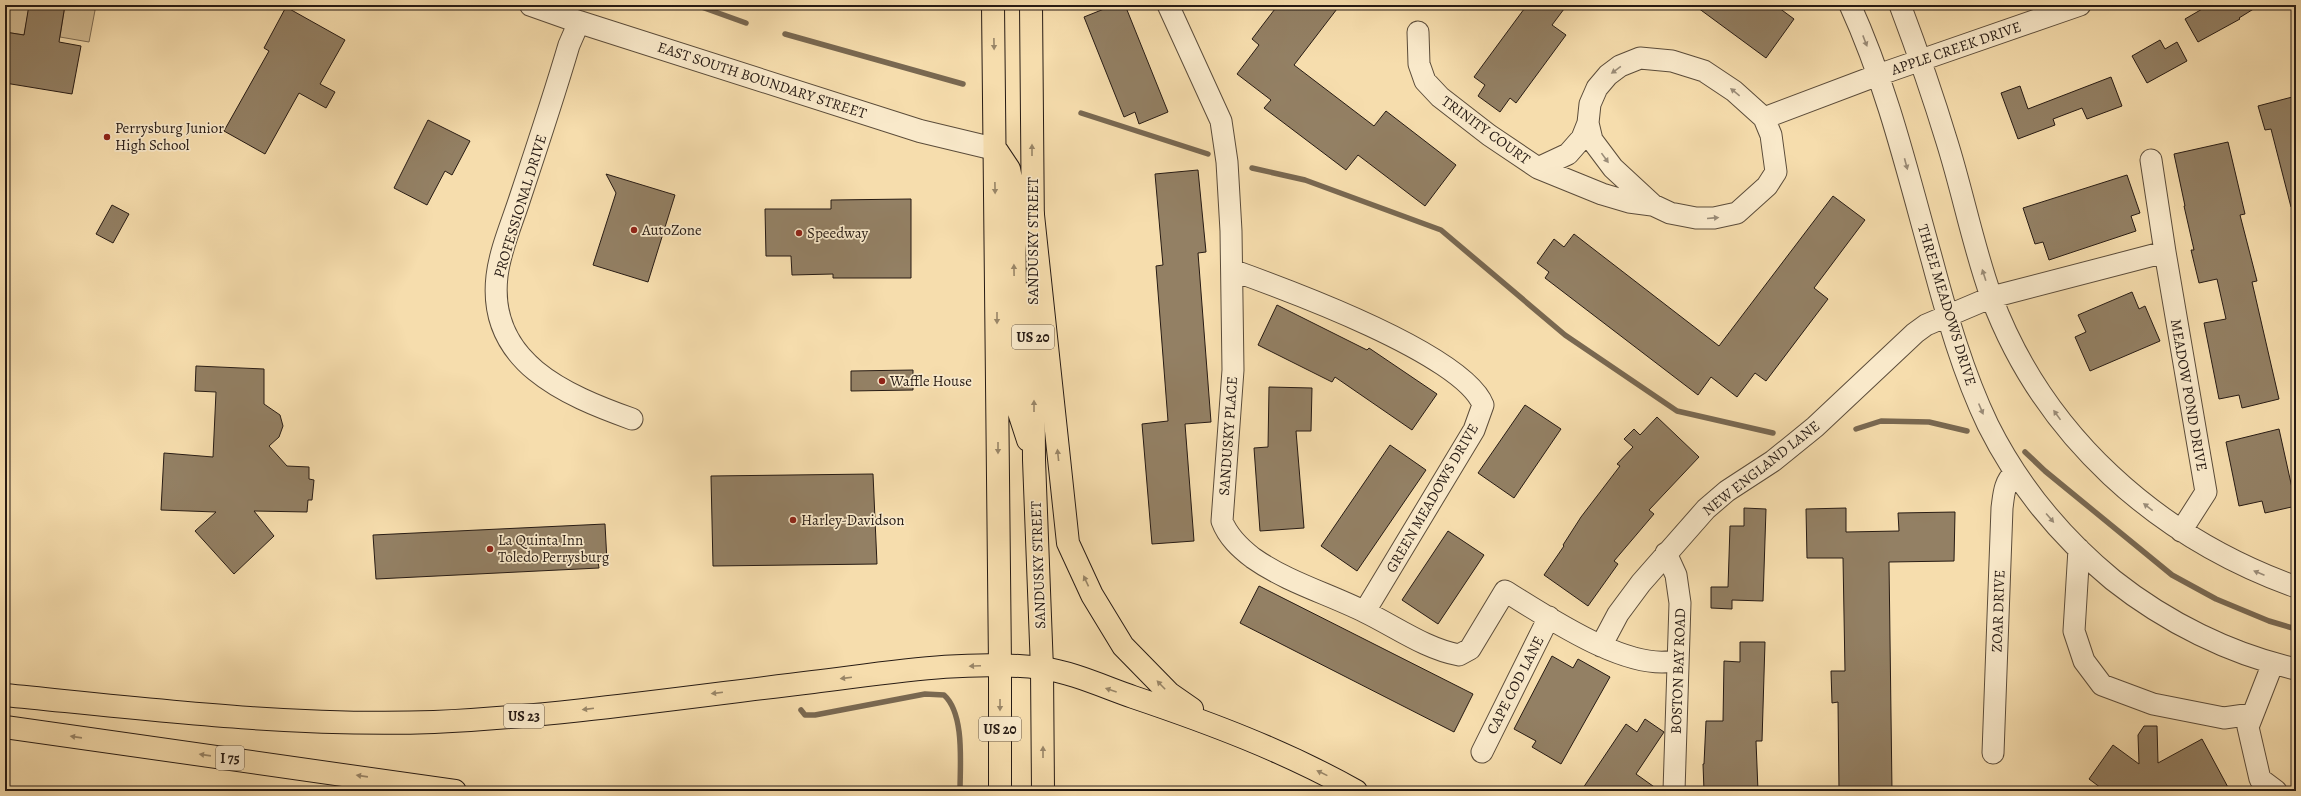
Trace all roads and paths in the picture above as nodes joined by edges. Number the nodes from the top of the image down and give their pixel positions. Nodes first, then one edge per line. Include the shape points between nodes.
1 (531, 5) edge
2 (993, 5) edge
3 (1031, 5) edge
4 (1168, 5) edge
5 (1850, 5) edge
6 (1900, 5) edge
7 (2080, 5) edge
8 (579, 22) junction
9 (1418, 32) dead end
10 (1921, 61) junction
11 (1878, 75) junction
12 (1764, 118) junction
13 (1588, 123) junction
14 (995, 149) junction
15 (2150, 160) dead end
16 (1538, 168) junction
17 (1653, 205) junction
18 (1033, 215) junction
19 (2165, 252) junction
20 (1232, 270) junction
21 (1992, 297) junction
22 (1947, 316) junction
23 (632, 419) dead end
24 (1034, 460) junction
25 (2015, 472) junction
26 (2181, 531) junction
27 (2079, 549) junction
28 (1666, 554) junction
29 (2296, 587) edge
30 (1365, 612) junction
31 (1549, 617) junction
32 (1601, 646) junction
33 (1678, 660) junction
34 (2273, 663) junction
35 (1000, 666) junction
36 (1042, 668) junction
37 (2296, 669) edge
38 (5, 695) edge
39 (2252, 714) junction
40 (1215, 725) junction
41 (5, 727) edge
42 (1482, 752) dead end
43 (1993, 754) dead end
44 (456, 791) edge
45 (1000, 791) edge
46 (1043, 791) edge
47 (1356, 791) edge
48 (1674, 791) edge
49 (2276, 791) edge

1 - 8 street, EAST SOUTH BOUNDARY STREET
2 -> 14 main road, US 20
18 -> 3 main road, SANDUSKY STREET / US 20
4 - 20 street, SANDUSKY PLACE via 1221,121 1227,162
5 -> 11 street, THREE MEADOWS DRIVE
6 - 10 street
7 - 10 street, APPLE CREEK DRIVE
8 - 14 street, EAST SOUTH BOUNDARY STREET via 920,131
8 - 23 street, PROFESSIONAL DRIVE via 569,45 506,241 497,275 498,310 502,327 511,344 540,375 589,403
9 - 16 street, TRINITY COURT via 1419,64 1424,81 1440,97 1489,135
10 - 11 street, APPLE CREEK DRIVE
21 -> 10 street
11 - 12 street
11 -> 22 street, THREE MEADOWS DRIVE via 1900,143
12 -> 13 street, TRINITY COURT via 1734,91 1704,71 1672,61 1640,58 1620,66 1597,88 1590,104
17 -> 12 street via 1670,213 1696,218 1714,218 1737,213 1767,186 1776,172 1771,135
13 - 16 street, TRINITY COURT via 1582,138 1568,154
13 -> 17 street via 1592,140 1613,168
24 -> 14 main road via 1016,403 1014,194 1009,169
14 -> 35 main road, US 20
15 - 19 street, MEADOW POND DRIVE
16 - 17 street via 1602,194 1629,202
24 -> 18 main road, SANDUSKY STREET / US 20
40 -> 18 main road via 1169,694 1123,646 1092,595 1068,543
19 - 21 street
19 - 26 street, MEADOW POND DRIVE via 2206,492
20 - 30 street, SANDUSKY PLACE via 1233,370 1231,425 1222,508 1225,530 1254,559 1291,579
20 - 30 street, GREEN MEADOWS DRIVE via 1369,324 1416,349 1462,379 1480,398 1483,405 1474,430
21 - 22 street
26 -> 21 street via 2105,470 2076,439 2028,373
22 -> 25 street, THREE MEADOWS DRIVE via 1967,376 1988,425
22 - 28 street, NEW ENGLAND LANE via 1915,333 1815,427 1706,509
24 - 36 main road, SANDUSKY STREET / US 20
25 -> 27 street, THREE MEADOWS DRIVE via 2038,504
25 - 43 street, ZOAR DRIVE via 2004,486 2002,508
29 -> 26 street via 2224,557
27 - 34 street, THREE MEADOWS DRIVE via 2128,592 2163,615 2200,634
27 - 39 street via 2074,631 2084,661 2102,685 2153,704 2224,718
28 - 32 street, NEW ENGLAND LANE via 1618,614
28 - 33 street, BOSTON BAY ROAD via 1679,585
30 - 31 street, SANDUSKY PLACE via 1444,652 1459,655 1470,649 1505,591
31 - 32 street
31 - 42 street, CAPE COD LANE
32 - 33 street via 1643,661 1661,663
33 - 48 street, BOSTON BAY ROAD
34 - 37 street, THREE MEADOWS DRIVE
34 - 39 street
35 - 36 main road, US 23
35 -> 38 main road, US 23 via 906,670 540,715 432,722 256,718
35 -> 45 main road, US 20
40 -> 36 main road
46 -> 36 main road, US 20
39 - 49 street via 2248,727 2260,779
47 -> 40 main road via 1265,745
44 -> 41 main road, I 75

